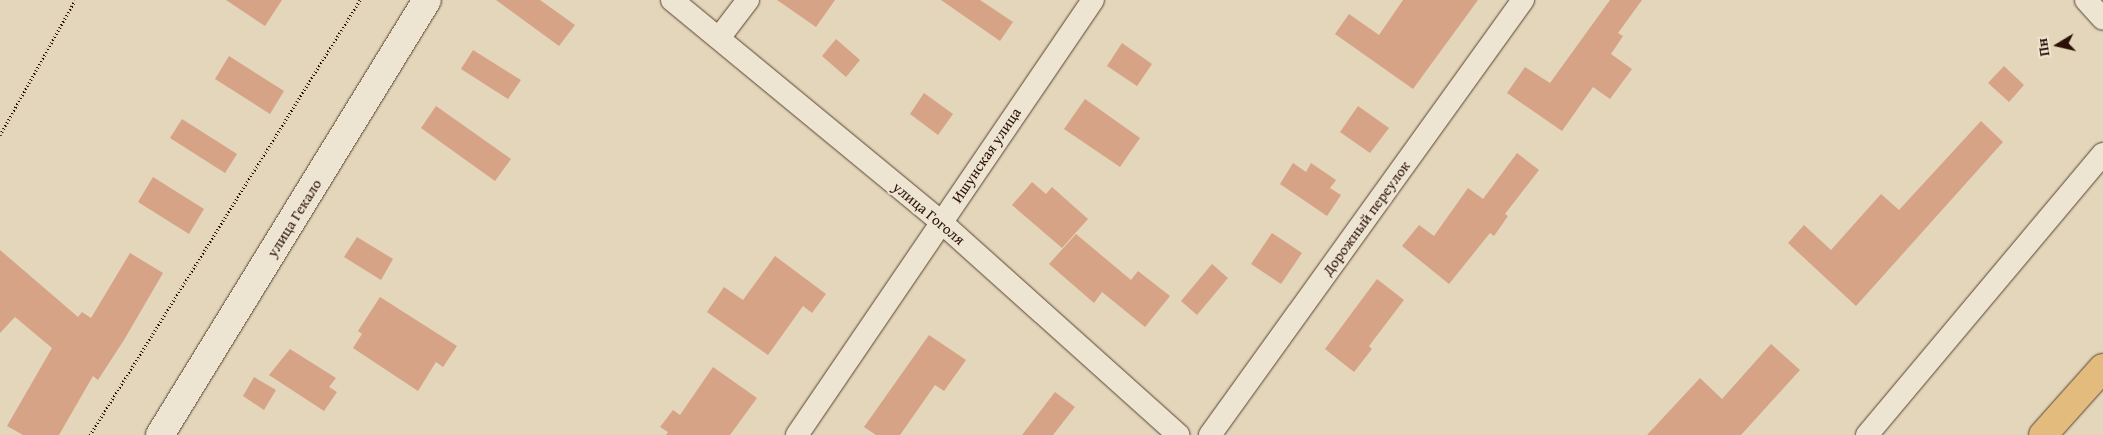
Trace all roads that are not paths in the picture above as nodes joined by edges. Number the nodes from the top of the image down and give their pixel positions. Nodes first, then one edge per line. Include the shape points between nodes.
1 (427, 0) edge
2 (672, 0) edge
3 (748, 0) edge
4 (1092, 0) edge
5 (1522, 0) edge
6 (2086, 0) edge
7 (2103, 19) edge
8 (719, 38) junction
9 (2103, 154) edge
10 (941, 222) junction
11 (2103, 368) edge
12 (160, 435) edge
13 (797, 435) edge
14 (1178, 435) edge
15 (1210, 435) edge
16 (1867, 435) edge
17 (2043, 435) edge

1 - 12 main road, улица Гекало
2 - 8 street, улица Гоголя
3 - 8 street
4 - 10 street, Ишунская улица
5 - 15 street, Дорожный переулок
6 - 7 street
8 - 10 street, улица Гоголя
9 - 16 street
10 - 13 street, Ишунская улица
10 - 14 street, улица Гоголя
11 - 17 highway

